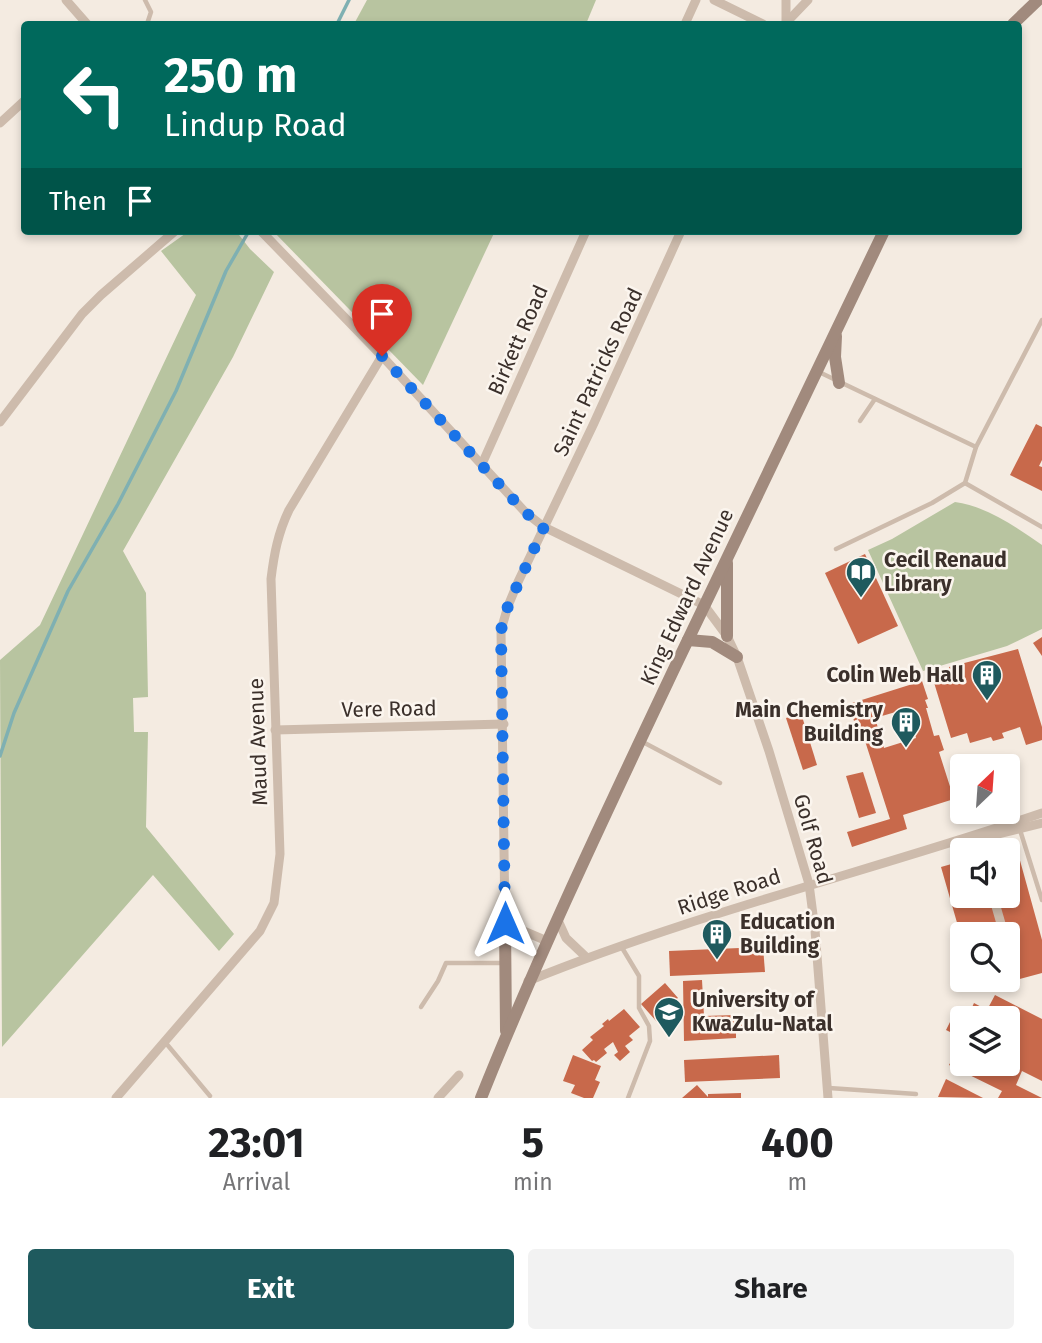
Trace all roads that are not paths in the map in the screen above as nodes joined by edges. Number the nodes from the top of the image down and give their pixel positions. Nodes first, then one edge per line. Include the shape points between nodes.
1 (66, 0) edge
2 (145, 0) edge
3 (696, 0) edge
4 (715, 0) edge
5 (786, 0) edge
6 (808, 0) edge
7 (1038, 0) edge
8 (84, 21) edge
9 (148, 21) edge
10 (686, 21) edge
11 (757, 21) edge
12 (786, 21) edge
13 (788, 21) edge
14 (1016, 21) edge
15 (21, 104) edge
16 (0, 123) edge
17 (170, 235) edge
18 (265, 235) edge
19 (584, 235) edge
20 (679, 235) edge
21 (882, 235) edge
22 (1042, 320) edge
23 (838, 325) junction
24 (382, 356) junction
25 (816, 370) junction
26 (839, 383) junction
27 (875, 399) junction
28 (860, 421) dead end
29 (0, 422) edge
30 (976, 447) junction
31 (482, 464) junction
32 (965, 483) junction
33 (544, 527) junction
34 (1042, 527) edge
35 (836, 549) dead end
36 (727, 556) junction
37 (704, 605) junction
38 (727, 636) junction
39 (688, 640) junction
40 (737, 657) junction
41 (504, 724) junction
42 (275, 730) junction
43 (640, 741) junction
44 (720, 783) dead end
45 (1042, 813) edge
46 (1042, 823) edge
47 (1020, 830) junction
48 (998, 838) edge
49 (943, 846) junction
50 (950, 846) edge
51 (809, 884) junction
52 (1042, 900) edge
53 (557, 918) junction
54 (505, 923) junction
55 (547, 941) junction
56 (620, 944) junction
57 (586, 957) junction
58 (505, 963) junction
59 (528, 981) junction
60 (421, 1007) dead end
61 (506, 1039) junction
62 (164, 1041) junction
63 (459, 1075) dead end
64 (828, 1093) edge
65 (916, 1094) dead end
66 (210, 1096) dead end
67 (116, 1098) edge
68 (438, 1098) edge
69 (481, 1098) edge
70 (628, 1098) edge

1 - 8 street
2 - 9 lane via 151,12
3 - 10 street
4 - 11 street
5 - 12 street
6 - 13 street
7 - 14 street
15 - 16 street
17 - 29 street via 82,314
18 - 24 street
19 - 31 street, Birkett Road
20 - 33 street, Saint Patricks Road
21 - 23 street, King Edward Avenue
22 - 30 lane
23 - 25 street, King Edward Avenue
23 - 26 street via 834,350
24 - 31 street
24 - 42 street, Maud Avenue via 281,526 275,546 271,579
25 - 26 lane
25 - 36 street, King Edward Avenue
26 - 27 lane
27 - 28 lane
27 - 30 lane
30 - 32 lane
31 - 33 street
32 - 34 lane
32 - 35 lane
33 - 37 street
33 - 41 street, Saint Patricks Road via 501,630
36 - 37 street, King Edward Avenue
36 - 38 street
37 - 38 street, Golf Road
37 - 39 street, King Edward Avenue
38 - 40 street, Golf Road
39 - 40 street via 718,644
39 - 43 street, King Edward Avenue
40 - 51 street, Golf Road
41 - 42 street, Vere Road
41 - 54 street, Saint Patricks Road
42 - 62 street, Maud Avenue via 280,854 274,903 260,931
43 - 44 lane
43 - 53 street, King Edward Avenue
45 - 49 street, Ridge Road
46 - 47 street, Ridge Road
47 - 48 street, Ridge Road
47 - 52 lane
49 - 50 street, Ridge Road
49 - 51 street, Ridge Road
51 - 56 street, Ridge Road
51 - 64 street, Golf Road
53 - 55 street, King Edward Avenue
53 - 57 street via 566,938
54 - 55 street
54 - 58 street
55 - 59 street, King Edward Avenue
56 - 57 street, Ridge Road
56 - 70 lane via 639,976 639,1008 650,1034
57 - 59 street, Ridge Road
58 - 60 lane via 446,963
58 - 61 street
59 - 61 street, King Edward Avenue
61 - 69 street, King Edward Avenue
62 - 66 lane
62 - 67 street, Maud Avenue
63 - 68 street
64 - 65 lane

